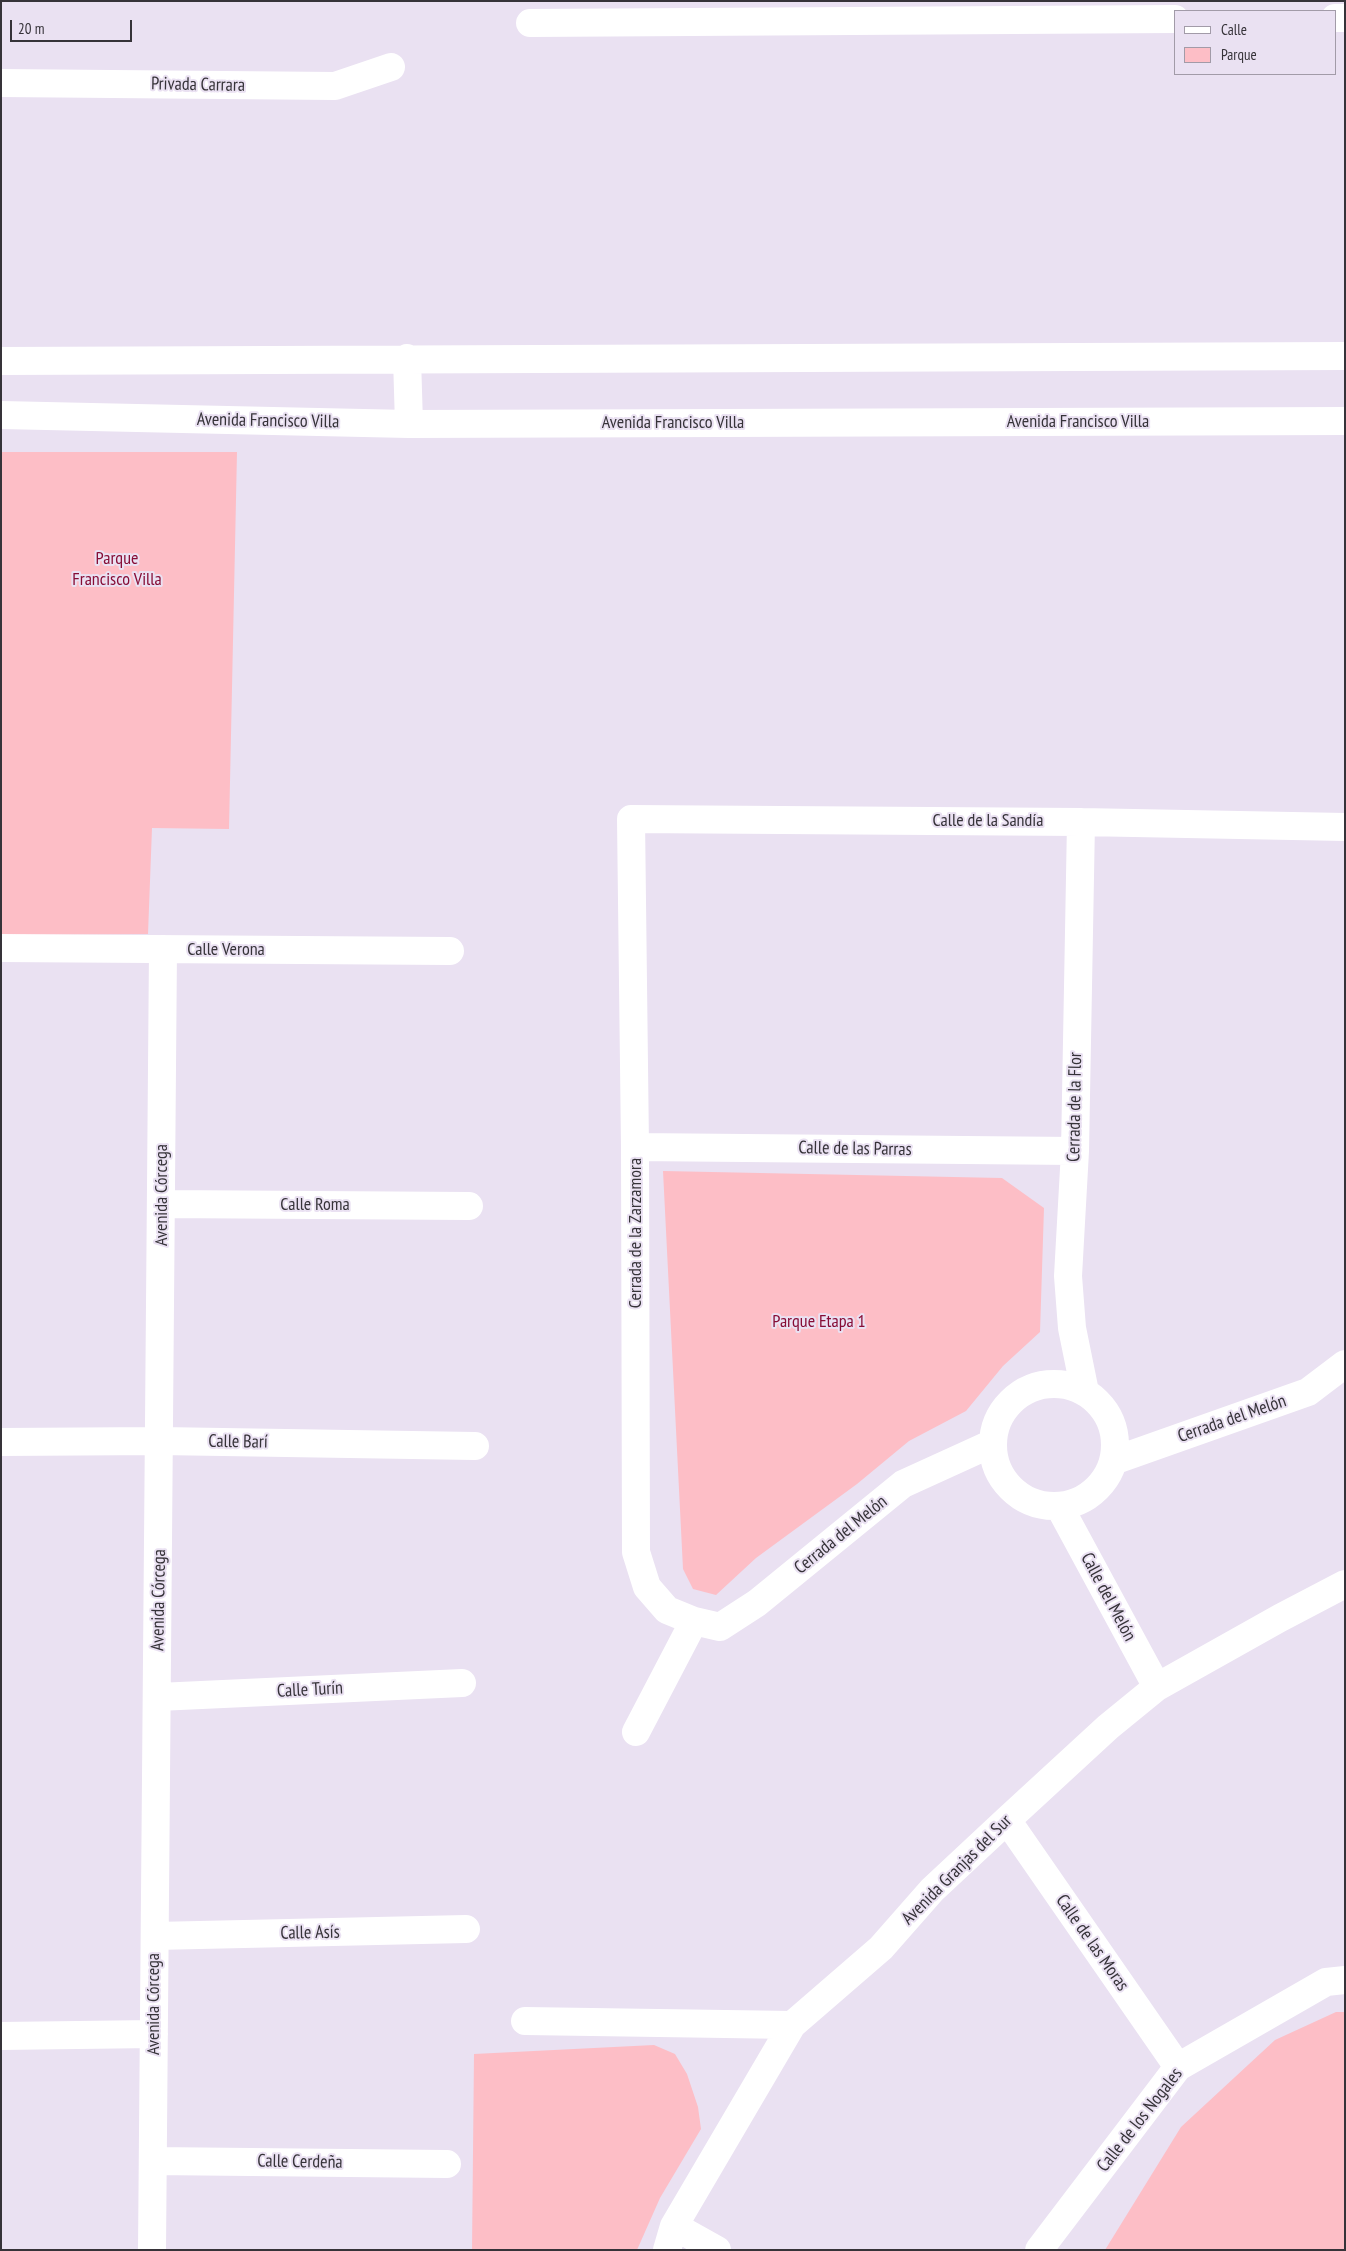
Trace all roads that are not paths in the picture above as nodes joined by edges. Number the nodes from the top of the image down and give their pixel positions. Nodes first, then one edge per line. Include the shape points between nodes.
1 (1106, 10) edge
2 (663, 12) edge
3 (1174, 19) edge
4 (530, 23) dead end
5 (391, 67) dead end
6 (1, 83) edge
7 (1345, 356) edge
8 (407, 358) junction
9 (1, 361) edge
10 (1, 415) edge
11 (1345, 421) edge
12 (409, 424) junction
13 (631, 819) joint
14 (1081, 822) junction
15 (1345, 827) edge
16 (1, 948) edge
17 (163, 949) junction
18 (450, 951) dead end
19 (636, 1147) junction
20 (1074, 1151) junction
21 (162, 1204) junction
22 (469, 1206) dead end
23 (1345, 1364) edge
24 (1084, 1392) junction
25 (160, 1441) junction
26 (1, 1442) edge
27 (993, 1443) junction
28 (475, 1446) dead end
29 (1113, 1461) junction
30 (1059, 1506) junction
31 (1345, 1584) edge
32 (694, 1621) junction
33 (462, 1683) dead end
34 (1157, 1687) junction
35 (158, 1697) junction
36 (636, 1732) dead end
37 (1007, 1820) junction
38 (466, 1929) dead end
39 (155, 1936) junction
40 (1345, 1980) edge
41 (525, 2021) dead end
42 (792, 2025) junction
43 (154, 2034) junction
44 (1, 2036) edge
45 (1178, 2067) junction
46 (153, 2160) junction
47 (447, 2164) dead end
48 (670, 2238) edge
49 (152, 2250) edge
50 (717, 2250) edge
51 (1040, 2250) edge

1 - 2 street
1 - 3 street
2 - 4 street
5 - 6 street, Privada Carrara via 335,86
7 - 8 street
8 - 9 street
8 - 12 street
10 - 12 street, Avenida Francisco Villa
11 - 12 street, Avenida Francisco Villa
13 - 14 street, Calle de la Sandía
13 - 19 street, Cerrada de la Zarzamora
14 - 15 street, Calle de la Sandía
14 - 20 street, Cerrada de la Flor
16 - 17 street, Calle Verona
17 - 18 street, Calle Verona
17 - 21 street, Avenida Córcega
19 - 20 street, Calle de las Parras
19 - 32 street, Cerrada de la Zarzamora via 636,1552 647,1588 667,1610
20 - 24 street, Cerrada de la Flor via 1068,1276 1072,1328
21 - 22 street, Calle Roma
21 - 25 street, Avenida Córcega
23 - 29 street, Cerrada del Melón via 1308,1392
24 - 27 street via 1065,1385 1044,1384 1024,1392 1008,1404 997,1423
24 - 29 street via 1100,1405 1110,1422 1115,1442
25 - 26 street, Calle Barí
25 - 28 street, Calle Barí
25 - 35 street, Avenida Córcega
27 - 30 street via 996,1464 1005,1482 1020,1496 1039,1504
27 - 32 street, Cerrada del Melón via 903,1484 757,1603 720,1627
29 - 30 street via 1105,1478 1093,1491 1077,1502
30 - 34 street, Calle del Melón
31 - 34 street, Avenida Granjas del Sur
32 - 36 street
33 - 35 street, Calle Turín
34 - 37 street, Avenida Granjas del Sur via 1108,1727
35 - 39 street, Avenida Córcega
37 - 42 street, Avenida Granjas del Sur via 932,1890 882,1948
37 - 45 street, Calle de las Moras
38 - 39 street, Calle Asís
39 - 43 street, Avenida Córcega
40 - 45 street, Calle de los Nogales via 1326,1982
41 - 42 street
42 - 48 street, Avenida Granjas del Sur
43 - 44 street
43 - 46 street, Avenida Córcega
45 - 51 street, Calle de los Nogales
46 - 47 street, Calle Cerdeña
46 - 49 street, Avenida Córcega
48 - 50 street

